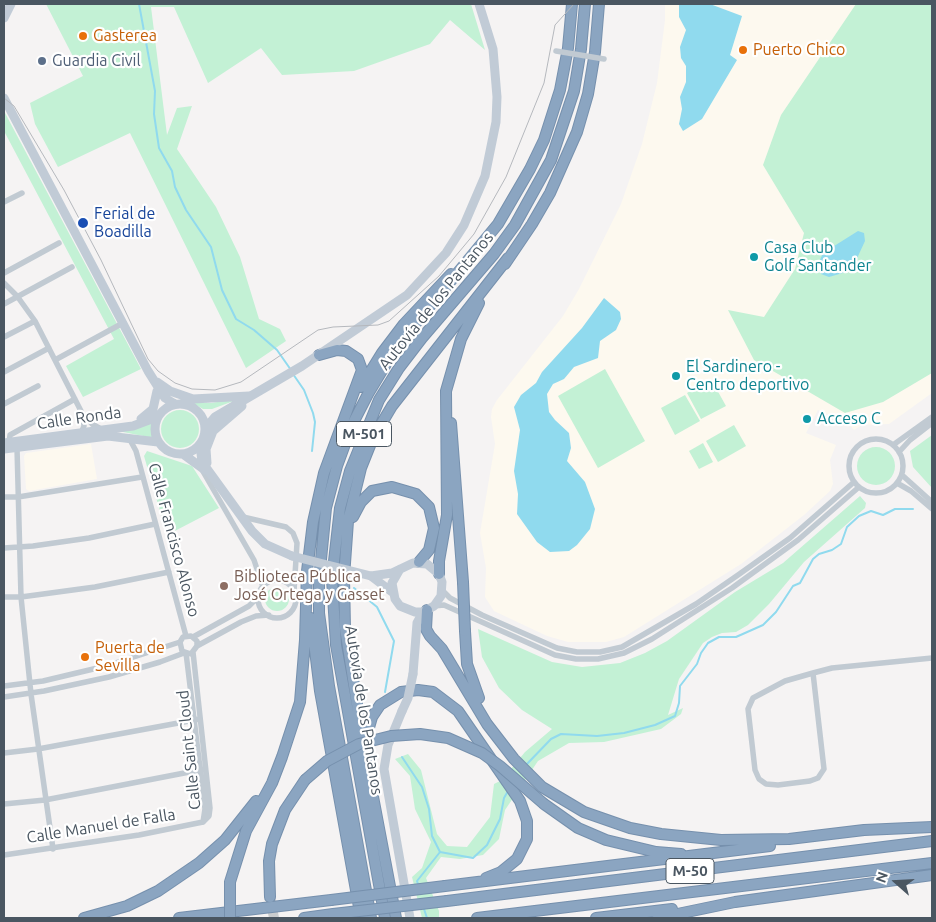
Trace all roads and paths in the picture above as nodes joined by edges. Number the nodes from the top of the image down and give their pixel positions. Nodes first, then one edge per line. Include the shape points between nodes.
1 (11, 4) edge
2 (478, 4) edge
3 (572, 4) edge
4 (585, 4) edge
5 (599, 4) edge
6 (4, 18) edge
7 (556, 52) dead end
8 (604, 59) dead end
9 (4, 98) edge
10 (22, 193) dead end
11 (4, 202) edge
12 (60, 243) dead end
13 (473, 256) junction
14 (508, 258) junction
15 (72, 267) dead end
16 (4, 273) edge
17 (4, 283) edge
18 (18, 296) junction
19 (4, 304) edge
20 (35, 321) junction
21 (123, 323) junction
22 (4, 337) edge
23 (49, 348) junction
24 (318, 355) junction
25 (454, 359) junction
26 (55, 360) junction
27 (4, 372) edge
28 (152, 379) junction
29 (38, 386) dead end
30 (156, 391) junction
31 (255, 395) junction
32 (75, 399) junction
33 (4, 404) edge
34 (175, 404) junction
35 (197, 410) junction
36 (226, 410) junction
37 (82, 413) junction
38 (159, 414) junction
39 (346, 415) junction
40 (932, 416) edge
41 (84, 421) junction
42 (932, 423) edge
43 (123, 427) junction
44 (205, 429) junction
45 (98, 430) junction
46 (81, 433) junction
47 (129, 438) junction
48 (141, 439) junction
49 (158, 442) junction
50 (200, 444) junction
51 (5, 445) edge
52 (893, 445) junction
53 (17, 448) junction
54 (136, 451) junction
55 (899, 452) junction
56 (183, 454) junction
57 (199, 464) junction
58 (208, 468) junction
59 (902, 475) junction
60 (142, 477) junction
61 (216, 480) junction
62 (854, 482) junction
63 (897, 483) junction
64 (859, 487) junction
65 (4, 497) edge
66 (18, 497) junction
67 (932, 502) edge
68 (932, 509) edge
69 (241, 516) junction
70 (155, 524) junction
71 (347, 534) junction
72 (4, 548) edge
73 (18, 548) junction
74 (309, 554) junction
75 (420, 562) junction
76 (400, 569) junction
77 (169, 572) junction
78 (439, 574) junction
79 (371, 576) junction
80 (263, 587) junction
81 (442, 590) junction
82 (294, 591) junction
83 (392, 592) junction
84 (259, 596) junction
85 (4, 597) edge
86 (21, 597) junction
87 (428, 609) junction
88 (407, 610) junction
89 (269, 615) junction
90 (415, 634) junction
91 (186, 636) junction
92 (193, 637) junction
93 (180, 642) junction
94 (198, 646) junction
95 (193, 652) junction
96 (185, 653) junction
97 (932, 658) edge
98 (813, 673) junction
99 (30, 683) junction
100 (4, 686) edge
101 (31, 694) junction
102 (4, 697) edge
103 (197, 719) junction
104 (496, 735) junction
105 (38, 749) junction
106 (4, 753) edge
107 (282, 757) junction
108 (367, 759) junction
109 (203, 770) junction
110 (45, 800) junction
111 (4, 804) edge
112 (203, 822) joint
113 (932, 827) edge
114 (900, 830) junction
115 (932, 841) edge
116 (53, 849) junction
117 (710, 854) junction
118 (4, 855) edge
119 (932, 862) edge
120 (932, 875) edge
121 (458, 885) junction
122 (270, 897) tunnel mouth
123 (735, 902) junction
124 (84, 918) edge
125 (179, 918) edge
126 (230, 918) edge
127 (304, 918) edge
128 (361, 918) edge
129 (371, 918) edge
130 (385, 918) edge
131 (396, 918) edge
132 (410, 918) edge
133 (477, 918) edge
134 (596, 918) edge
135 (658, 918) edge

1 - 6 street
2 - 24 street via 493,49 497,97 494,142 475,203 446,253 407,295
3 - 13 highway, Autovía de los Pantanos / M-501 via 560,90 544,140 509,207
4 - 130 highway, Autovía de los Pantanos / M-501 via 574,91 551,160 504,239 394,376 365,432 340,508 332,579 336,636
5 - 14 highway via 592,69 577,132 550,193
7 - 8 street, bridge
9 - 21 street
10 - 11 street
12 - 16 street
13 - 39 highway via 434,290 404,324 382,353
13 - 129 highway, Autovía de los Pantanos / M-501 via 411,329 368,394 352,425 326,508 319,613
14 - 25 highway via 472,315
14 - 71 highway via 392,406 374,438 355,491
15 - 18 street
17 - 18 street
18 - 19 street
18 - 20 street
20 - 22 street
20 - 23 street
21 - 26 street
21 - 28 street
23 - 26 street
23 - 27 street
24 - 31 street
24 - 39 highway via 346,351 361,365 360,378
25 - 78 highway via 446,391 447,514 438,561
25 - 104 highway, bridge via 450,409 467,664
26 - 32 street
28 - 30 street
28 - 31 street via 170,391 194,399
28 - 34 street via 165,398
29 - 33 street
30 - 38 street
30 - 43 street via 156,403 150,412
31 - 36 street
31 - 58 street via 213,431 206,449
32 - 37 street
32 - 51 street via 10,435
34 - 35 street via 187,404
34 - 38 street
35 - 36 street via 212,414
35 - 44 street
36 - 44 street via 210,421
37 - 41 street
37 - 45 street
38 - 43 street, Calle Ronda
38 - 49 street via 154,429
39 - 74 highway via 320,490
40 - 52 street
41 - 45 street via 89,428
41 - 46 street
42 - 55 street
43 - 45 street, Calle Ronda
44 - 50 street
45 - 46 street, Calle Ronda
46 - 51 street, Calle Ronda
47 - 48 street, Calle Ronda
47 - 53 street, Calle Ronda via 96,437
47 - 54 street, Calle Francisco Alonso
48 - 49 street, Calle Ronda
48 - 54 street, Calle Francisco Alonso
49 - 56 street via 166,450
50 - 56 street
50 - 58 street via 201,457
51 - 53 street, Calle Ronda
52 - 55 street
52 - 62 street via 872,439 856,448 849,464
53 - 66 street
54 - 60 street, Calle Francisco Alonso
55 - 59 street
56 - 57 street
57 - 61 street
57 - 80 street via 254,560
58 - 61 street
59 - 63 street
59 - 67 street
60 - 66 street
60 - 70 street, Calle Francisco Alonso
61 - 69 street
62 - 64 street
62 - 81 street via 790,538 738,575 622,647 585,652 557,648 482,615 450,598
63 - 64 street via 888,491 878,493
63 - 68 street
64 - 87 street via 798,540 732,588 624,653 598,659 555,655 444,605
65 - 66 street
66 - 73 street
69 - 79 street, bridge via 265,544 292,556
69 - 82 street via 286,527 293,533 297,543
70 - 73 street
70 - 77 street, Calle Francisco Alonso
71 - 75 highway via 354,512 372,491 383,487 404,488 423,499 433,515 433,541
71 - 108 highway via 344,577 346,628
72 - 73 street
73 - 86 street
74 - 107 highway via 300,702
74 - 128 highway via 311,625 320,690
75 - 76 street via 412,562
75 - 78 street
76 - 79 street
76 - 83 street via 395,575
77 - 86 street
77 - 91 street, Calle Francisco Alonso
78 - 81 street
79 - 83 street
80 - 82 street via 270,581 280,580
80 - 84 street
81 - 87 street
82 - 89 street via 296,601 288,614 279,617
83 - 88 street via 395,600
84 - 89 street via 262,609
84 - 92 street via 249,606
85 - 86 street
86 - 99 street
87 - 88 street
87 - 90 street via 418,618
87 - 104 highway via 426,628 430,636
88 - 90 street
89 - 94 street via 252,617
90 - 132 street, bridge via 408,698 389,739 384,769
91 - 92 street
91 - 93 street
92 - 94 street
93 - 96 street
93 - 99 street via 106,666
94 - 95 street
95 - 96 street
95 - 103 street, Calle Saint Cloud
96 - 101 street via 109,677
96 - 103 street, Calle Saint Cloud
97 - 98 street via 832,668
98 - 98 street via 785,682 758,695 750,703 755,770 766,784 810,781 818,778 824,769
99 - 100 street
99 - 101 street
101 - 102 street
101 - 105 street
103 - 105 street
103 - 109 street, Calle Saint Cloud
104 - 114 highway via 514,759 542,786 584,812 661,834 763,840 864,830
105 - 106 street
105 - 110 street
107 - 124 highway via 250,810 199,864 158,891 127,906
107 - 126 highway, bridge via 246,831 230,882
108 - 121 highway, bridge via 372,717 380,705 401,692 432,692 445,700 482,745 520,801 526,814 527,839 517,859 509,866 492,876
108 - 131 highway
109 - 110 street
109 - 112 street, Calle Saint Cloud via 210,816
110 - 111 street
110 - 116 street
112 - 116 street, Calle Manuel de Falla
113 - 114 highway, M-50
114 - 117 highway, M-50
115 - 127 highway, M-50, bridge
116 - 118 street, Calle Manuel de Falla
117 - 121 highway, M-50
117 - 122 highway, bridge via 656,852 606,840 578,828 482,753 448,738 420,734 391,736 359,744 327,761 305,780 284,810 275,835 269,861
119 - 133 highway, M-50
120 - 123 highway
121 - 125 highway, M-50, bridge
123 - 134 highway, M-50
123 - 135 highway

